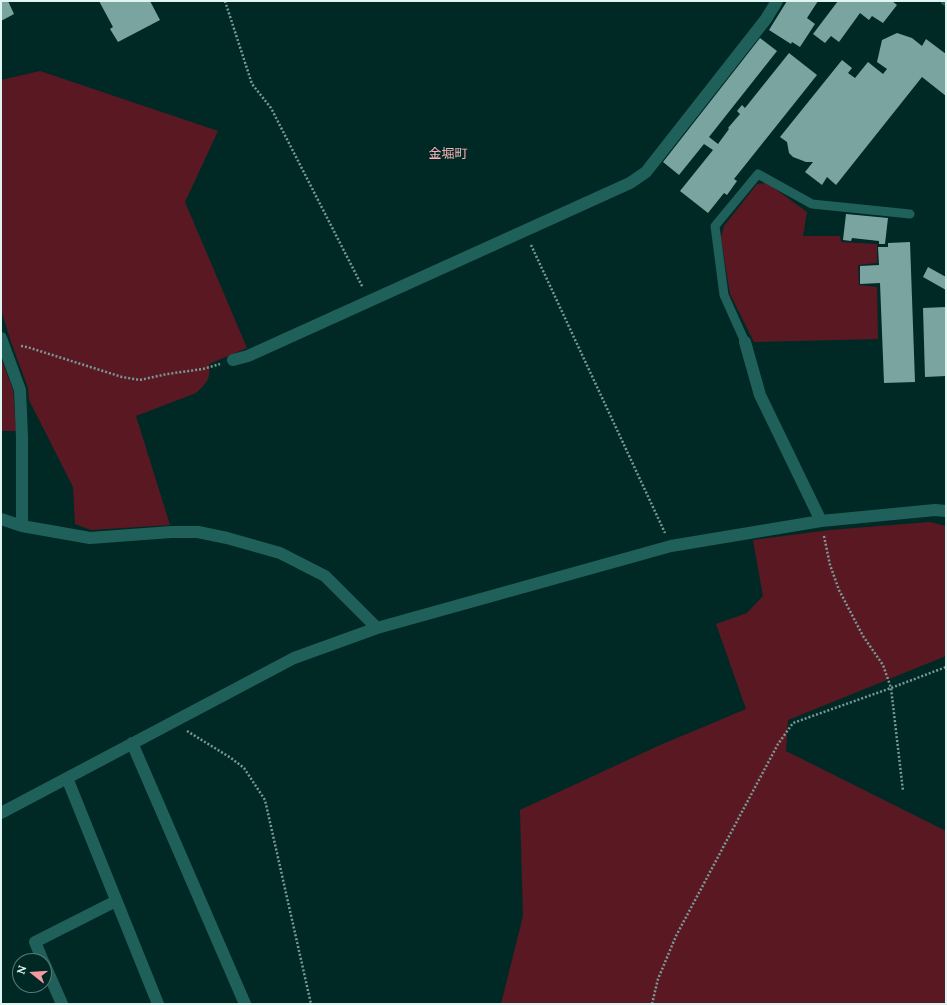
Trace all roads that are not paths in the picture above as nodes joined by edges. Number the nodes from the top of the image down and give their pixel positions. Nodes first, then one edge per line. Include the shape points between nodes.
1 (778, 1) edge
2 (910, 214) dead end
3 (2, 341) edge
4 (745, 342) joint
5 (233, 360) road end
6 (946, 511) edge
7 (1, 520) edge
8 (821, 521) junction
9 (22, 526) junction
10 (377, 628) junction
11 (132, 743) junction
12 (67, 778) junction
13 (1, 813) edge
14 (116, 901) junction
15 (40, 953) edge
16 (52, 981) edge
17 (62, 1004) edge
18 (158, 1004) edge
19 (245, 1004) edge

1 - 5 street via 646,172 630,183 248,356
2 - 4 lane via 812,204 758,174 715,226 724,294
3 - 9 street via 20,390
4 - 8 street via 760,395
6 - 8 street
7 - 9 street
8 - 10 street via 671,546
9 - 10 street via 90,538 198,532 280,553 325,576
10 - 11 street via 294,658
11 - 12 street
11 - 19 street
12 - 13 street
12 - 14 street
14 - 15 street via 35,942
14 - 18 street
16 - 17 street

